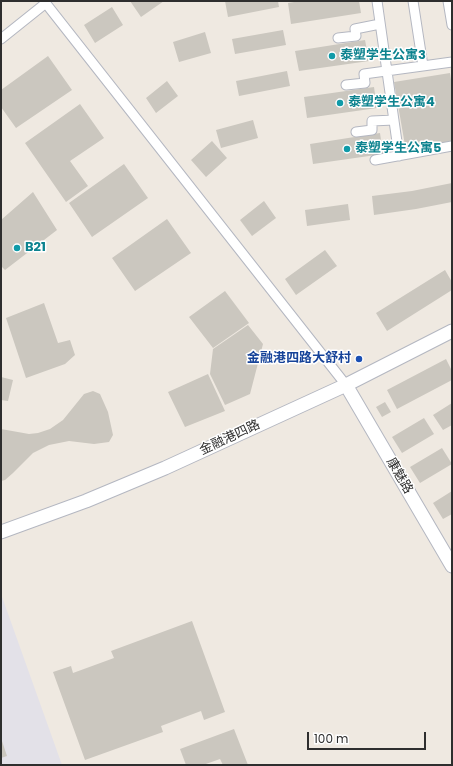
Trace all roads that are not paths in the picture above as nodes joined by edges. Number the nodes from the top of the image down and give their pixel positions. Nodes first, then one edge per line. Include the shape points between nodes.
1 (377, 1) edge
2 (413, 1) edge
3 (448, 1) edge
4 (45, 2) edge
5 (451, 15) edge
6 (380, 24) junction
7 (452, 25) edge
8 (338, 38) dead end
9 (1, 39) edge
10 (452, 62) edge
11 (423, 66) junction
12 (387, 72) junction
13 (346, 85) dead end
14 (394, 120) junction
15 (356, 132) dead end
16 (452, 146) edge
17 (399, 156) junction
18 (375, 160) dead end
19 (452, 330) edge
20 (346, 385) junction
21 (1, 532) edge
22 (452, 566) edge

1 - 6 street
2 - 11 street
3 - 5 street
4 - 9 street
4 - 20 street
5 - 7 street
6 - 8 street via 355,29 356,36
6 - 12 street
10 - 11 street
11 - 12 street
12 - 13 street via 364,74 365,83
12 - 14 street
14 - 15 street via 372,121 372,130
14 - 17 street
16 - 17 street
17 - 18 street
19 - 20 street, 金融港四路
20 - 21 street, 金融港四路 via 165,468 86,501
20 - 22 street, 康魅路

